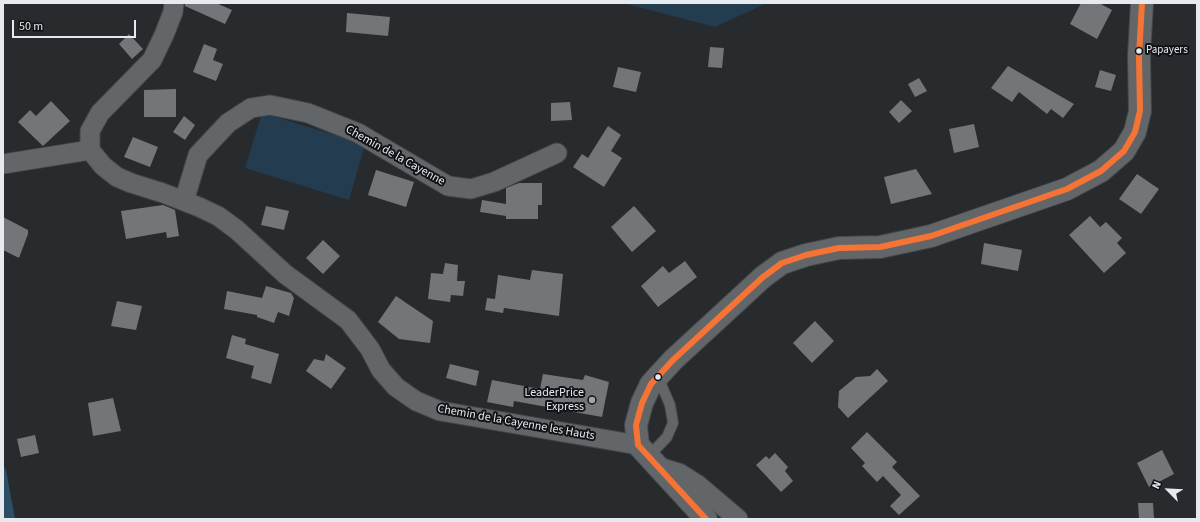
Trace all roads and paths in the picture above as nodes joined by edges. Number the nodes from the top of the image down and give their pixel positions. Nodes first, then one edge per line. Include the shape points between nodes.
1 (174, 3) edge
2 (1141, 3) edge
3 (90, 150) junction
4 (557, 153) dead end
5 (3, 164) edge
6 (184, 201) junction
7 (658, 377) junction
8 (647, 456) junction
9 (706, 519) edge
10 (738, 519) edge

1 - 3 street via 173,12 152,60 100,113 90,131
2 - 7 main road via 1140,111 1135,132 1124,152 1101,171 1067,189 931,236 880,248 839,248 782,263 763,277
3 - 5 street
3 - 6 street, Chemin de la Cayenne les Hauts via 103,166 117,177
4 - 6 street, Chemin de la Cayenne via 494,182 471,189 448,186 358,133 308,113 270,105 251,108 228,123 198,155
6 - 8 street, Chemin de la Cayenne les Hauts via 218,216 237,230 284,274 348,320 360,334 381,370 396,387 416,402 440,411
7 - 8 main road via 651,384 642,403 636,425
7 - 8 lane via 670,405 673,423 667,437
8 - 9 main road
8 - 10 street, Chemin de la Cayenne les Hauts via 698,485

